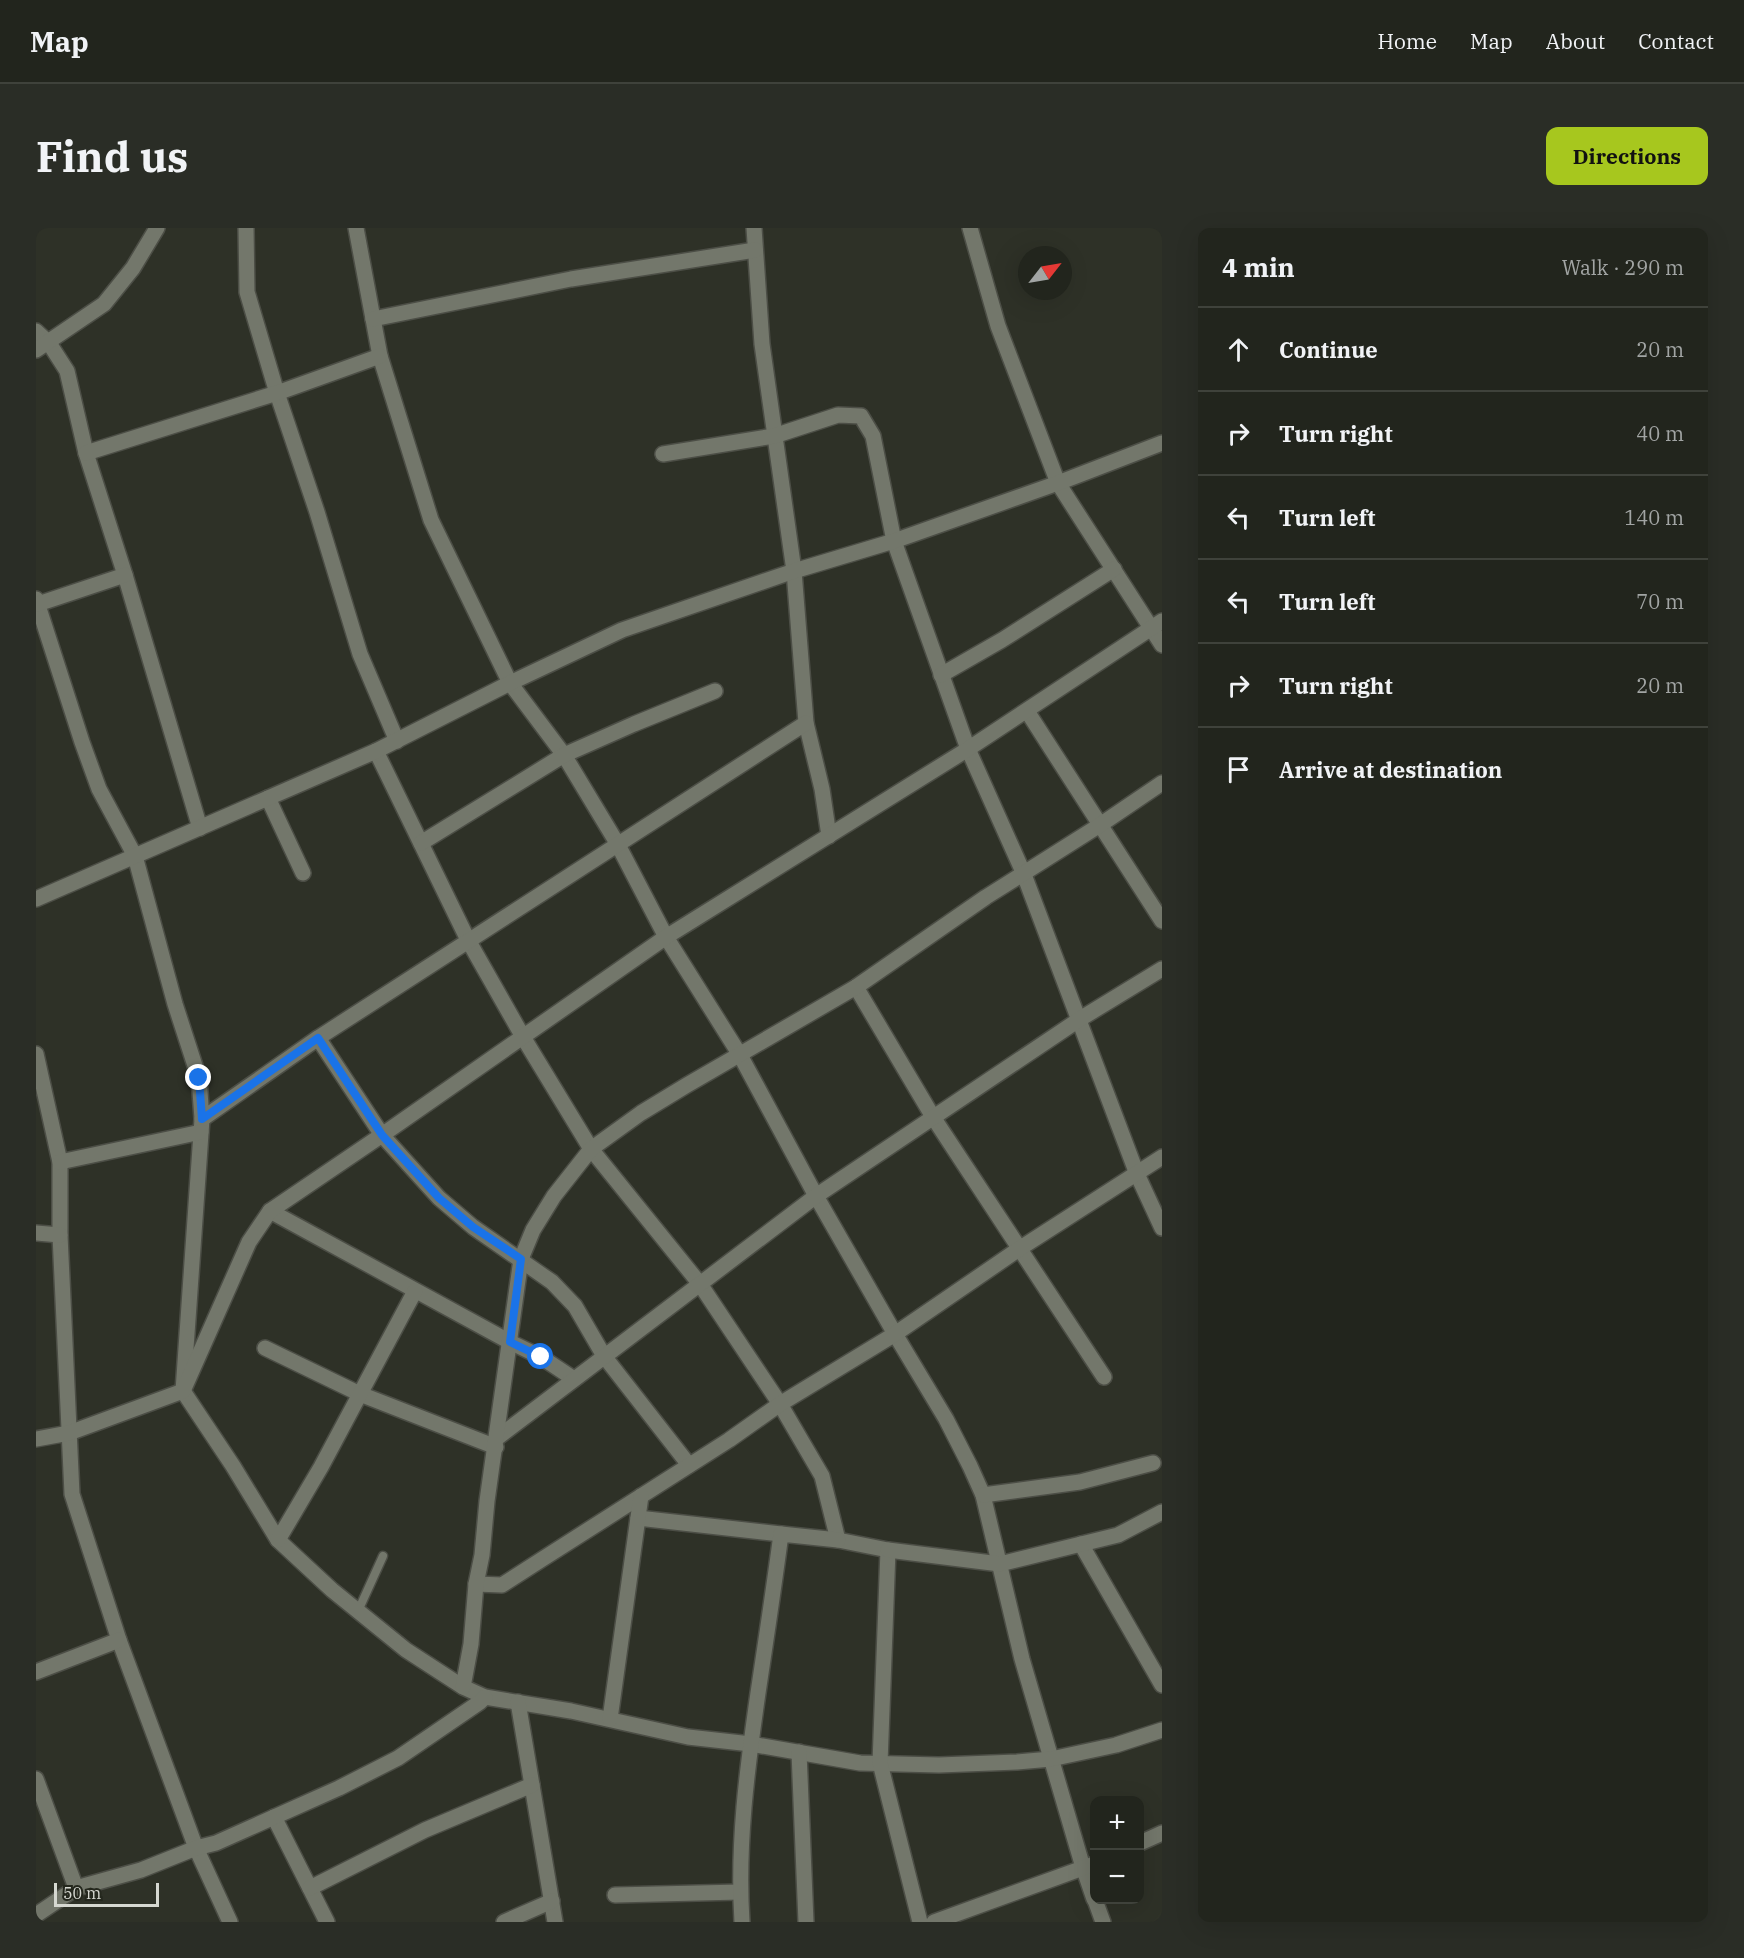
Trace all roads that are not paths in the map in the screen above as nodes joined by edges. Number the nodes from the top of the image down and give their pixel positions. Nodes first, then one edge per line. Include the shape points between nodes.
1 (157, 228) edge
2 (246, 228) edge
3 (356, 228) edge
4 (754, 228) edge
5 (970, 228) edge
6 (755, 250) junction
7 (373, 319) junction
8 (36, 331) edge
9 (43, 347) edge
10 (380, 356) junction
11 (277, 393) junction
12 (774, 436) junction
13 (1162, 442) edge
14 (86, 453) junction
15 (663, 454) dead end
16 (1058, 483) junction
17 (894, 541) junction
18 (1113, 569) junction
19 (794, 571) junction
20 (125, 575) junction
21 (37, 602) edge
22 (1157, 625) edge
23 (1162, 645) edge
24 (941, 675) junction
25 (510, 683) junction
26 (715, 692) dead end
27 (1027, 711) junction
28 (806, 723) junction
29 (397, 741) junction
30 (968, 749) junction
31 (376, 751) junction
32 (564, 755) junction
33 (1162, 783) edge
34 (268, 798) junction
35 (1100, 825) junction
36 (201, 828) junction
37 (829, 836) junction
38 (421, 843) junction
39 (617, 843) junction
40 (135, 856) junction
41 (1023, 872) junction
42 (303, 873) dead end
43 (36, 899) edge
44 (1162, 921) edge
45 (666, 937) junction
46 (468, 940) junction
47 (1162, 969) edge
48 (856, 987) junction
49 (1080, 1019) junction
50 (523, 1037) junction
51 (318, 1038) junction
52 (36, 1054) edge
53 (740, 1055) junction
54 (933, 1117) junction
55 (201, 1126) junction
56 (382, 1135) junction
57 (591, 1149) junction
58 (1162, 1157) edge
59 (60, 1162) junction
60 (1137, 1174) junction
61 (816, 1196) junction
62 (270, 1211) junction
63 (1162, 1228) edge
64 (36, 1233) edge
65 (60, 1235) junction
66 (1019, 1250) junction
67 (521, 1259) junction
68 (700, 1284) junction
69 (415, 1291) junction
70 (895, 1334) junction
71 (510, 1342) junction
72 (265, 1347) dead end
73 (604, 1356) junction
74 (1104, 1377) dead end
75 (574, 1379) junction
76 (183, 1391) junction
77 (360, 1394) junction
78 (780, 1404) junction
79 (69, 1433) junction
80 (36, 1439) edge
81 (496, 1443) junction
82 (1153, 1463) dead end
83 (689, 1466) junction
84 (983, 1495) junction
85 (641, 1496) junction
86 (1162, 1512) edge
87 (638, 1518) junction
88 (781, 1534) junction
89 (278, 1540) junction
90 (838, 1540) junction
91 (1081, 1544) junction
92 (888, 1550) junction
93 (382, 1556) dead end
94 (999, 1564) junction
95 (476, 1584) junction
96 (358, 1611) junction
97 (119, 1640) junction
98 (36, 1672) edge
99 (1162, 1685) edge
100 (463, 1687) junction
101 (485, 1696) junction
102 (519, 1702) junction
103 (610, 1719) junction
104 (1162, 1730) edge
105 (751, 1744) junction
106 (799, 1752) junction
107 (1051, 1759) junction
108 (880, 1763) junction
109 (36, 1779) edge
110 (532, 1785) junction
111 (274, 1817) junction
112 (1162, 1833) edge
113 (1144, 1842) edge
114 (196, 1848) junction
115 (1089, 1867) edge
116 (76, 1888) junction
117 (310, 1888) junction
118 (740, 1892) junction
119 (615, 1895) dead end
120 (552, 1901) junction
121 (1097, 1904) edge
122 (36, 1914) edge
123 (230, 1922) edge
124 (327, 1922) edge
125 (504, 1922) edge
126 (555, 1922) edge
127 (742, 1922) edge
128 (806, 1922) edge
129 (920, 1922) edge
130 (934, 1922) edge
131 (1103, 1922) edge

1 - 9 street via 133,268 104,304
2 - 11 street via 247,292
3 - 7 street
4 - 6 street
5 - 16 street via 998,326
6 - 7 street via 571,279
6 - 12 street
7 - 10 street
8 - 9 street
9 - 14 street via 67,371
10 - 11 street
10 - 25 street via 431,520
11 - 14 street
11 - 29 street via 360,654
12 - 15 street
12 - 17 street via 838,415 861,416 873,436
12 - 19 street
13 - 16 street
14 - 20 street
16 - 17 street
16 - 18 street
17 - 19 street
17 - 24 street
18 - 22 street
18 - 24 street
19 - 25 street via 622,630
19 - 28 street
20 - 21 street
20 - 36 street
21 - 40 street via 99,789
22 - 23 street
22 - 27 street
24 - 30 street
25 - 29 street
25 - 32 street
26 - 32 street
27 - 30 street
27 - 35 street
28 - 37 street
28 - 39 street
29 - 31 street
30 - 37 street
30 - 41 street
31 - 34 street
31 - 38 street
32 - 38 street
32 - 39 street
33 - 35 street
34 - 36 street
34 - 42 street
35 - 41 street
35 - 44 street
36 - 40 street
37 - 45 street
38 - 46 street
39 - 45 street
39 - 46 street
40 - 43 street
40 - 55 street via 199,1078
41 - 48 street
41 - 49 street
45 - 50 street
45 - 53 street
46 - 50 street
46 - 51 street
47 - 49 street
48 - 53 street
48 - 54 street
49 - 54 street
49 - 60 street
50 - 56 street
50 - 57 street
51 - 55 street
51 - 56 street
52 - 59 street
53 - 57 street via 641,1113
53 - 61 street
54 - 61 street
54 - 66 street
55 - 59 street
55 - 76 street
56 - 62 street
56 - 67 street via 439,1198
57 - 67 street via 554,1196
57 - 68 street
58 - 60 street
59 - 65 street
60 - 63 street
60 - 66 street
61 - 68 street
61 - 70 street
62 - 69 street
62 - 76 street via 249,1242
64 - 65 street
65 - 79 street
66 - 70 street
66 - 74 street
67 - 71 street
67 - 73 street via 552,1282 575,1306
68 - 73 street
68 - 78 street
69 - 71 street
69 - 77 street
70 - 78 street
70 - 84 street via 946,1419
71 - 75 street
71 - 81 street
72 - 77 street
73 - 75 street
73 - 83 street
75 - 81 street
76 - 79 street
76 - 89 street
77 - 81 street
77 - 89 street
78 - 83 street
78 - 90 street via 822,1476
79 - 80 street
79 - 97 street via 72,1494
81 - 95 street
82 - 84 street via 1080,1482
83 - 85 street
84 - 94 street
85 - 87 street
85 - 95 street via 502,1585
86 - 91 street via 1118,1535
87 - 88 street
87 - 103 street
88 - 90 street
88 - 105 street
89 - 96 street
90 - 92 street
91 - 94 street
91 - 99 street
92 - 94 street
92 - 108 street
93 - 96 lane
94 - 107 street
95 - 100 street
96 - 100 street via 406,1650
97 - 98 street
97 - 114 street
100 - 101 street
101 - 102 street
101 - 111 street via 398,1758
102 - 103 street
102 - 110 street
103 - 105 street via 688,1737
104 - 107 street
105 - 106 street
105 - 118 street
106 - 108 street
106 - 128 street
107 - 108 street via 939,1765
107 - 115 street
108 - 129 street
109 - 116 street
110 - 117 street via 425,1830
110 - 120 street
111 - 114 street
111 - 117 street
112 - 113 street
114 - 116 street via 141,1870
114 - 123 street
115 - 130 street
116 - 122 street
117 - 124 street
118 - 119 street
118 - 127 street
120 - 125 street
120 - 126 street
121 - 131 street

